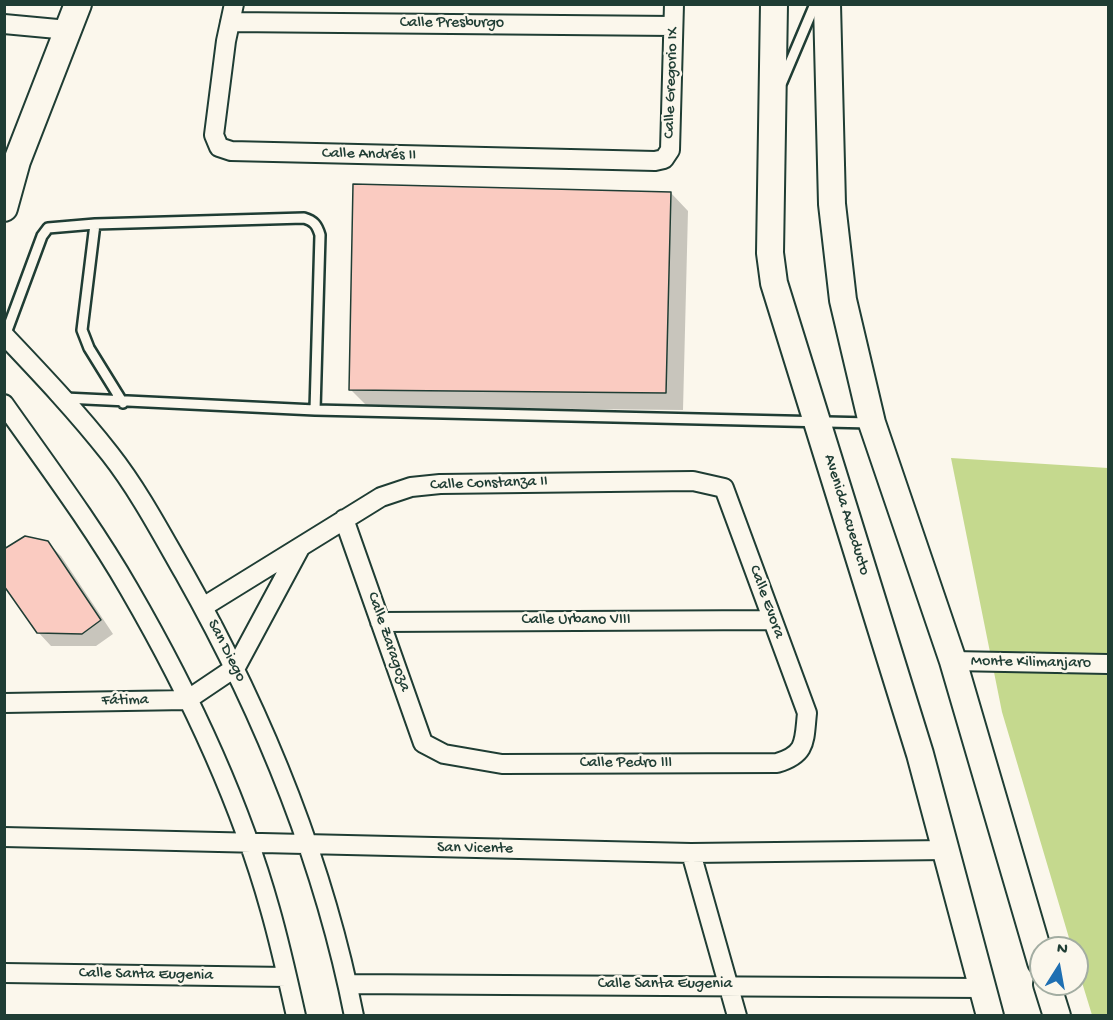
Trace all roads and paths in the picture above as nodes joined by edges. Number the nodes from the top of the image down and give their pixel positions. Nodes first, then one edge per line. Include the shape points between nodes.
1 (78, 4) edge
2 (674, 4) edge
3 (774, 4) edge
4 (815, 4) edge
5 (827, 4) edge
6 (232, 13) edge
7 (4, 24) edge
8 (673, 26) junction
9 (68, 30) junction
10 (772, 105) junction
11 (664, 159) joint
12 (11, 160) edge
13 (4, 208) edge
14 (95, 224) junction
15 (5, 336) edge
16 (64, 398) junction
17 (123, 402) junction
18 (4, 405) edge
19 (315, 410) junction
20 (818, 422) junction
21 (872, 423) junction
22 (693, 481) joint
23 (344, 519) junction
24 (301, 546) junction
25 (203, 607) junction
26 (772, 620) junction
27 (381, 622) junction
28 (953, 661) junction
29 (1108, 664) edge
30 (236, 667) junction
31 (187, 700) junction
32 (4, 703) edge
33 (804, 747) joint
34 (444, 754) joint
35 (4, 837) edge
36 (249, 845) junction
37 (308, 846) junction
38 (946, 850) junction
39 (691, 853) junction
40 (1033, 936) edge
41 (4, 973) edge
42 (287, 977) junction
43 (348, 984) junction
44 (728, 986) junction
45 (982, 988) junction
46 (1051, 996) edge
47 (296, 1016) edge
48 (354, 1016) edge
49 (737, 1016) edge
50 (990, 1016) edge
51 (1057, 1016) edge

1 - 9 street
2 - 8 street, Calle Gregorio IX
3 - 10 street, Avenida Acueducto
4 - 10 lane
5 - 21 street via 832,204 843,300
6 - 8 street, Calle Presburgo
6 - 11 street, Calle Andrés II via 214,135 219,147 231,151
7 - 9 street
8 - 11 street, Calle Gregorio IX via 670,150
9 - 12 street
10 - 20 street, Avenida Acueducto via 770,253 774,283
12 - 13 street
14 - 15 lane via 54,226 45,231
14 - 17 lane via 82,330 88,348
14 - 19 lane via 312,220 320,235
15 - 16 street, San Diego
16 - 17 lane
16 - 25 street, San Diego via 144,503
17 - 19 lane
18 - 31 street via 129,589
19 - 20 lane
20 - 21 lane
20 - 38 street, Avenida Acueducto
21 - 28 street
22 - 23 street, Calle Constanza II via 440,484 381,497
22 - 26 street, Calle Evora via 724,488
23 - 24 street, Calle Constanza II
23 - 27 street, Calle Zaragoza
24 - 25 street, Calle Constanza II
24 - 30 street, Calle Constanza II
25 - 30 street, San Diego
26 - 27 street, Calle Urbano VIII
26 - 33 street, Calle Evora via 807,713
27 - 34 street, Calle Zaragoza via 423,743
28 - 29 street, Monte Kilimanjaro
28 - 40 street
30 - 31 street
30 - 37 street, San Diego via 284,776
31 - 32 street, Fátima
31 - 36 street
33 - 34 street, Calle Pedro III via 792,759 777,763 502,764
35 - 36 street, San Vicente
36 - 37 street, San Vicente
36 - 42 street
37 - 39 street, San Vicente
37 - 43 street, San Diego
38 - 39 street, San Vicente
38 - 45 street, Avenida Acueducto
39 - 44 street
41 - 42 street, Calle Santa Eugenia
42 - 47 street
43 - 44 street, Calle Santa Eugenia
43 - 48 street, San Diego
44 - 45 street, Calle Santa Eugenia
44 - 49 street
45 - 50 street, Avenida Acueducto
46 - 51 street

